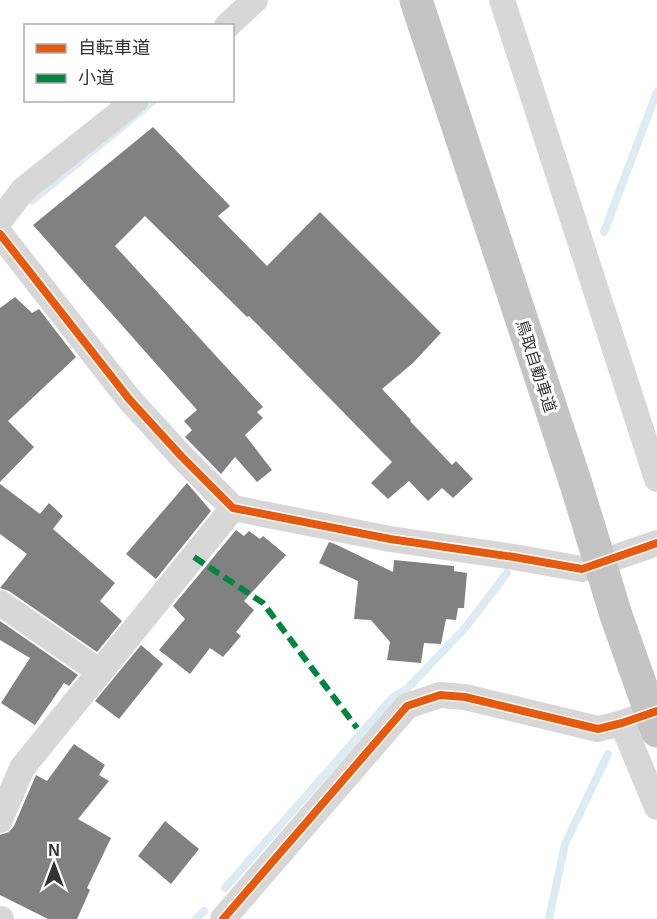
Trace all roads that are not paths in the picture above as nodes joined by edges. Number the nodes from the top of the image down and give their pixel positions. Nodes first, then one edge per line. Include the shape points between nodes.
1 (255, 0) edge
2 (416, 0) edge
3 (432, 0) edge
4 (502, 0) edge
5 (229, 24) edge
6 (133, 102) edge
7 (0, 220) edge
8 (0, 234) edge
9 (657, 479) edge
10 (234, 508) junction
11 (657, 543) edge
12 (0, 603) edge
13 (100, 672) junction
14 (657, 685) edge
15 (657, 711) edge
16 (622, 723) junction
17 (657, 731) edge
18 (657, 807) edge
19 (0, 820) edge
20 (222, 919) edge

1 - 5 street
2 - 17 highway, 鳥取自動車道, bridge
3 - 14 highway, 鳥取自動車道
4 - 9 street
6 - 7 street via 23,190
8 - 10 street via 129,399
10 - 11 street via 390,539 582,569
10 - 13 street
12 - 13 street
13 - 19 street via 22,768
15 - 16 street
16 - 18 street
16 - 20 street via 598,729 465,697 441,695 407,706

